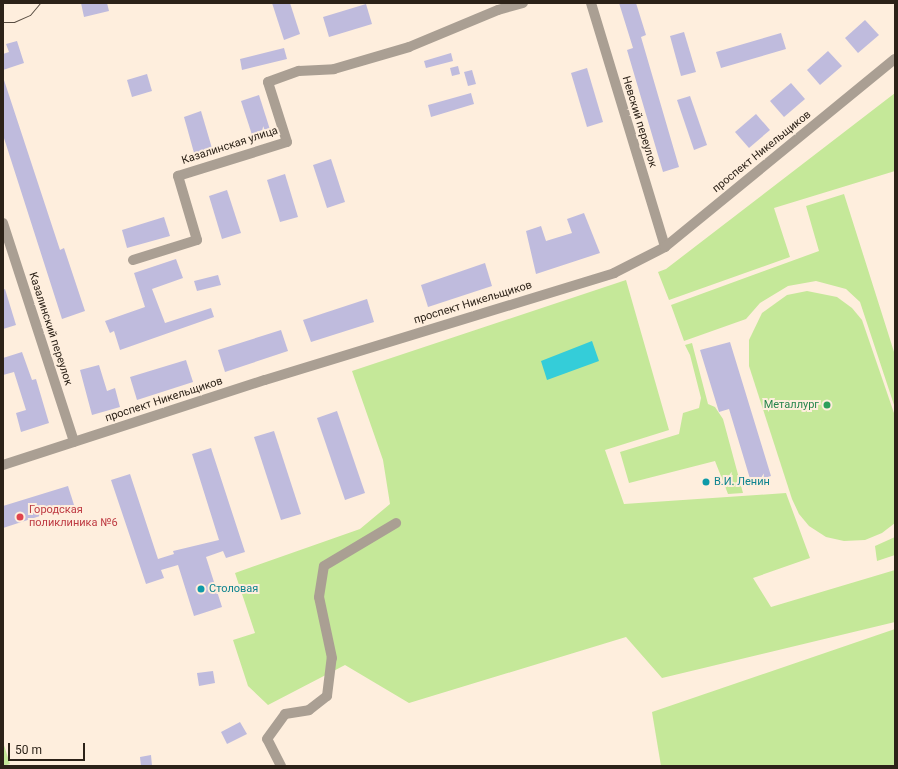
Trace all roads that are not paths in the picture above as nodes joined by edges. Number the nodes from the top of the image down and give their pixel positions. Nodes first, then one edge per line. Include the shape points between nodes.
1 (523, 3) edge
2 (590, 3) edge
3 (895, 59) edge
4 (3, 224) edge
5 (665, 247) junction
6 (133, 260) dead end
7 (74, 442) junction
8 (3, 466) edge
9 (396, 524) dead end
10 (282, 766) edge

1 - 6 street, Казалинская улица via 498,10 409,47 334,69 299,71 268,82 286,142 178,176 197,240
2 - 5 street, Невский переулок
3 - 5 street, проспект Никельщиков
4 - 7 street, Казалинский переулок
5 - 7 street, проспект Никельщиков via 614,272
7 - 8 street, проспект Никельщиков
9 - 10 street via 324,566 319,597 332,658 327,696 309,710 285,714 268,739

